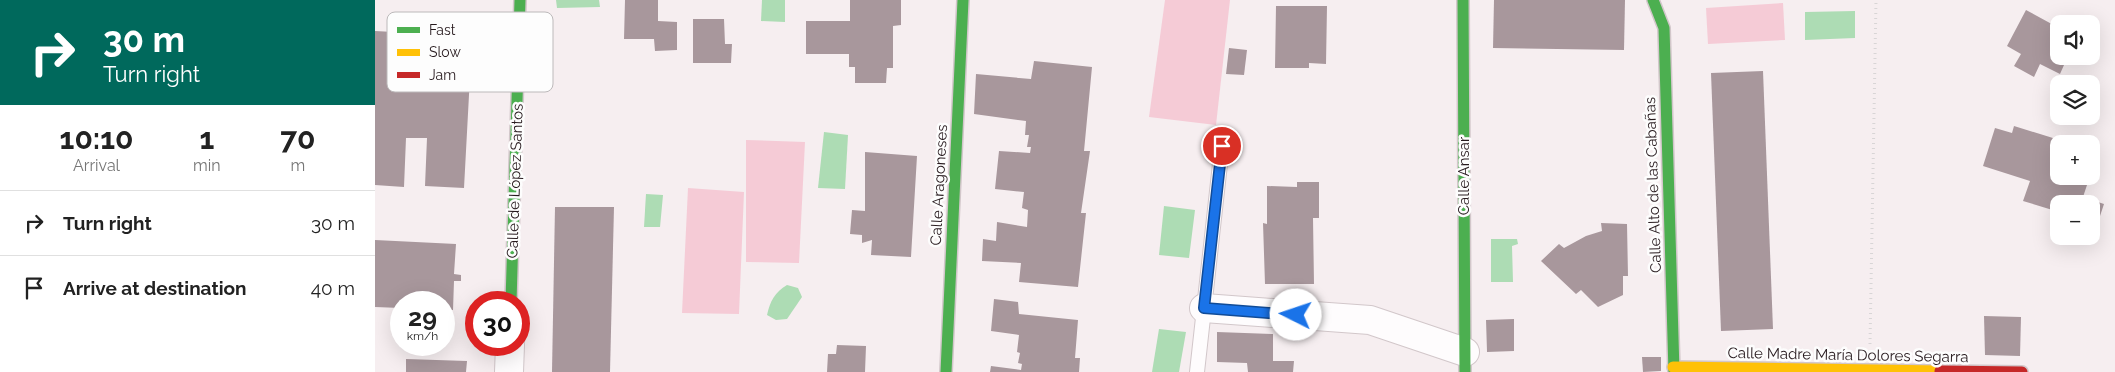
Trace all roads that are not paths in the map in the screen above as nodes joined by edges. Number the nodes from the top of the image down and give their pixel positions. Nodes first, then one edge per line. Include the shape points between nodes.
1 (504, 0) edge
2 (520, 0) edge
3 (963, 0) edge
4 (1463, 0) edge
5 (1653, 0) edge
6 (517, 92) edge
7 (1222, 146) dead end
8 (511, 291) edge
9 (1204, 308) junction
10 (510, 356) edge
11 (1465, 362) edge
12 (1674, 370) edge
13 (509, 372) edge
14 (946, 372) edge
15 (1197, 372) edge
16 (2022, 372) edge

1 - 2 lane
3 - 14 street, Calle Aragoneses
4 - 11 street, Calle Ansar
5 - 12 street, Calle Alto de las Cabañas via 1664,28
6 - 8 street, Calle de López Santos
7 - 9 lane
9 - 11 street, Calle Ansar via 1370,320
9 - 15 lane
10 - 13 street
12 - 16 street, Calle Madre María Dolores Segarra

